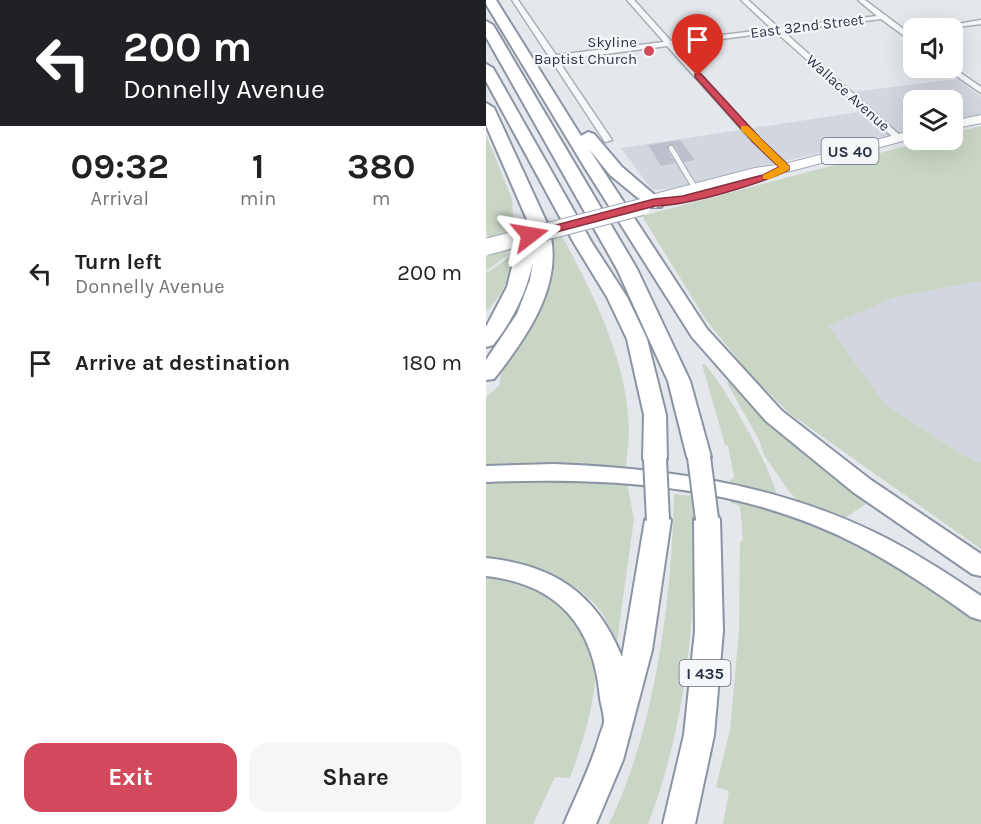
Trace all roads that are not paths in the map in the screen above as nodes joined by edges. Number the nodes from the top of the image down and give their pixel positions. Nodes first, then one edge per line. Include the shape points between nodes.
1 (490, 0) edge
2 (501, 0) edge
3 (515, 0) edge
4 (630, 0) edge
5 (744, 0) edge
6 (861, 0) edge
7 (882, 17) junction
8 (981, 22) edge
9 (486, 25) edge
10 (963, 25) edge
11 (777, 30) junction
12 (903, 33) edge
13 (669, 43) junction
14 (553, 58) junction
15 (486, 68) edge
16 (963, 78) edge
17 (981, 91) edge
18 (486, 108) edge
19 (981, 119) edge
20 (963, 123) edge
21 (903, 136) edge
22 (898, 137) junction
23 (608, 140) dead end
24 (671, 148) dead end
25 (786, 168) junction
26 (695, 188) junction
27 (524, 190) junction
28 (648, 205) junction
29 (486, 247) edge
30 (514, 291) junction
31 (486, 321) edge
32 (486, 341) edge
33 (486, 374) edge
34 (486, 474) edge
35 (486, 567) edge
36 (981, 567) edge
37 (981, 610) edge
38 (618, 723) junction
39 (580, 824) edge
40 (679, 824) edge

1 - 36 highway via 699,333 774,416 862,486
2 - 28 highway via 593,145
3 - 14 street
4 - 13 street
5 - 11 street, Wallace Avenue
6 - 7 street
7 - 11 street, East 32nd Street
7 - 12 street
8 - 10 street
9 - 40 highway, I 435, bridge via 627,269 679,381 699,457 707,519 709,631 699,735
11 - 13 street, East 32nd Street
11 - 22 street, Wallace Avenue
13 - 14 street, East 32nd Street
13 - 25 street
14 - 23 street
15 - 38 highway, bridge via 617,297 637,339 655,414 658,520 638,650
16 - 17 street
18 - 27 highway
19 - 20 main road
21 - 22 main road, US 40
22 - 25 main road, US 40
24 - 26 lane
25 - 26 main road, US 40
25 - 28 main road, US 40 via 756,180
26 - 28 main road, US 40 via 660,197
27 - 30 highway via 531,227 526,260
27 - 33 highway via 543,242 539,278 521,326
28 - 29 main road, US 40, bridge
30 - 31 highway
30 - 32 highway via 501,322
34 - 37 highway via 566,470 621,473 730,490 796,509 858,534 905,559
35 - 38 highway via 549,583 574,602 594,625 609,661
38 - 39 highway via 608,760

